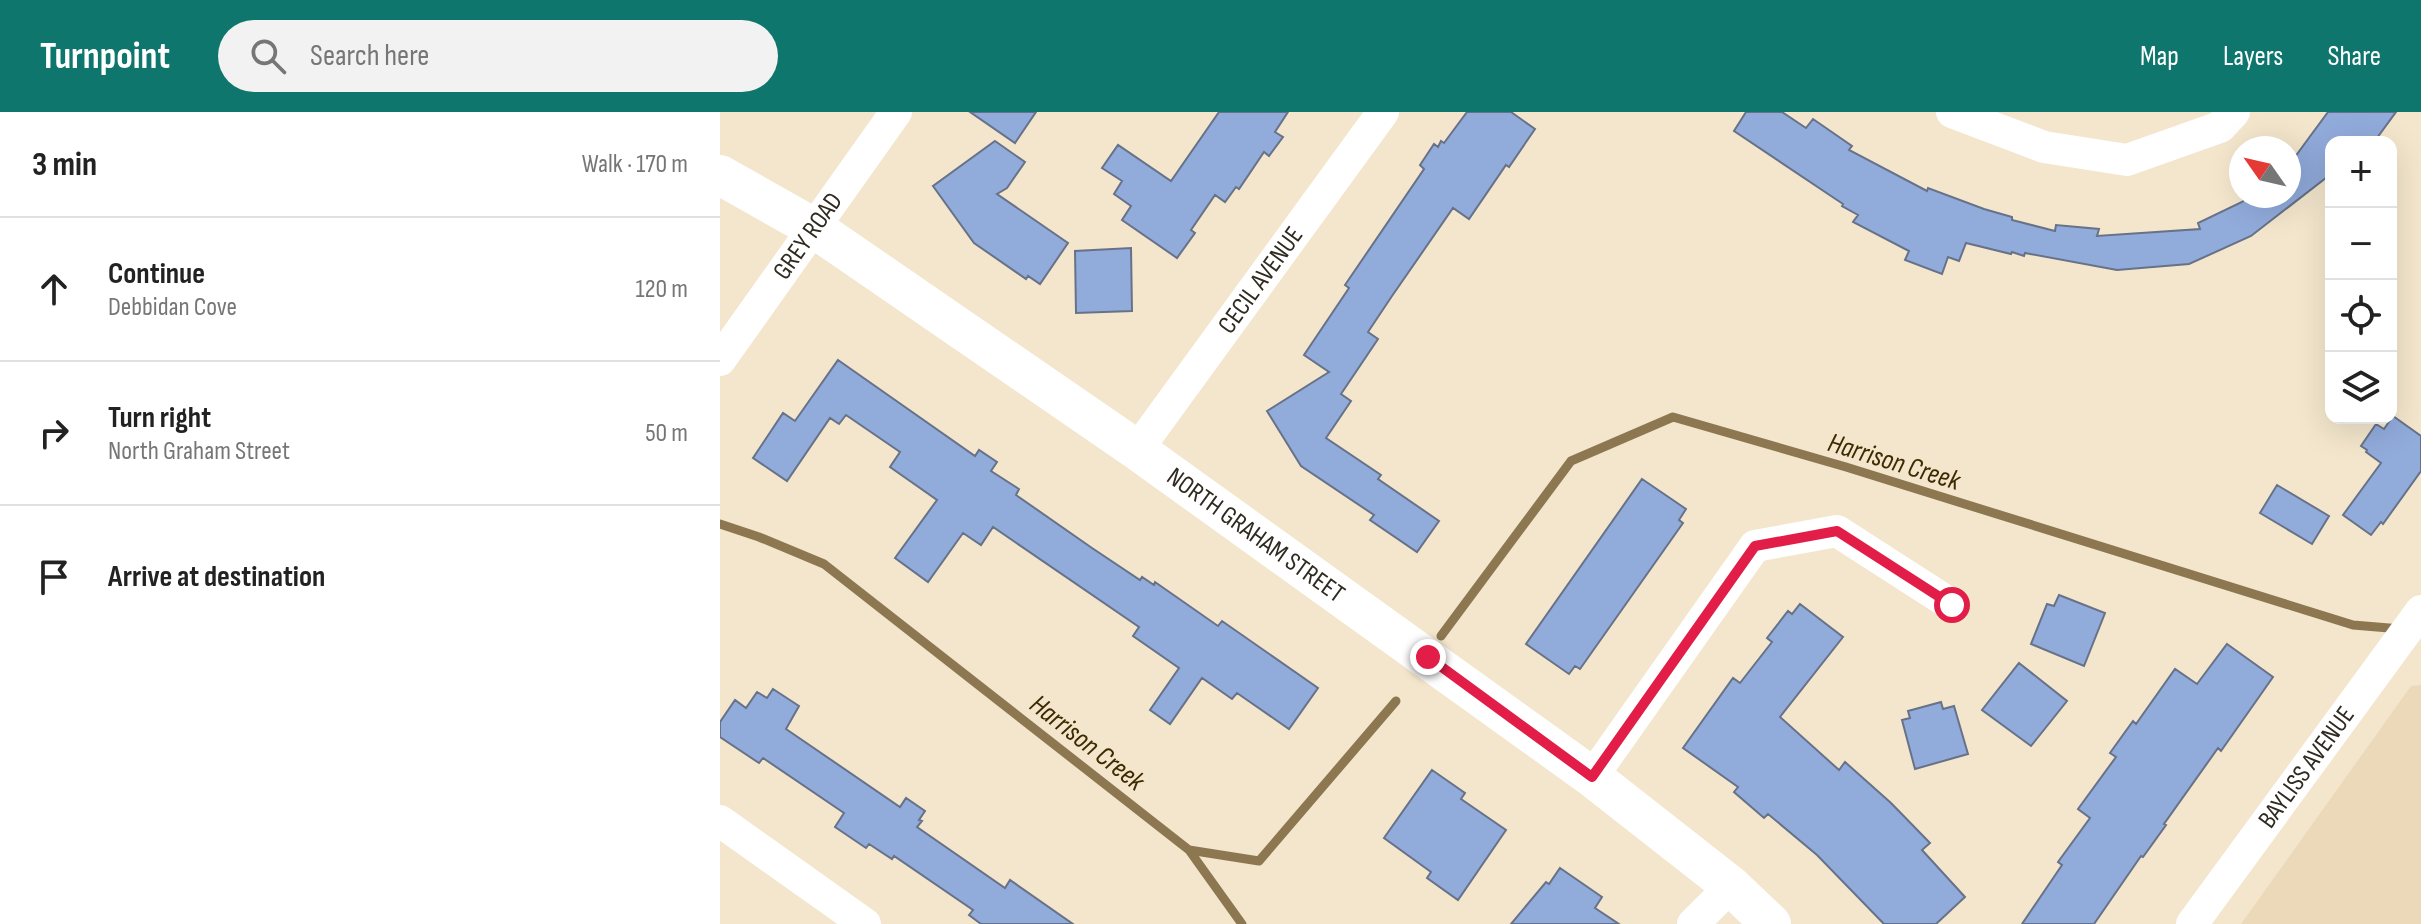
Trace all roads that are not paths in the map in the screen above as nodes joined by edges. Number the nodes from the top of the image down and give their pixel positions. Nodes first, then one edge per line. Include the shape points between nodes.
1 (896, 112) edge
2 (1383, 112) edge
3 (1952, 112) edge
4 (2234, 112) edge
5 (720, 175) edge
6 (814, 228) junction
7 (720, 360) edge
8 (1137, 450) junction
9 (1952, 605) dead end
10 (2421, 611) edge
11 (1592, 777) junction
12 (720, 821) edge
13 (1731, 886) junction
14 (865, 924) edge
15 (1693, 924) edge
16 (1771, 924) edge
17 (2192, 924) edge

1 - 6 street, GREY ROAD
2 - 8 street, CECIL AVENUE
3 - 4 street via 2044,147 2127,160 2220,127
5 - 6 main road, NORTH GRAHAM STREET
6 - 7 street, GREY ROAD
6 - 8 main road, NORTH GRAHAM STREET
8 - 11 main road, NORTH GRAHAM STREET
9 - 11 street via 1837,531 1755,546
10 - 17 street, BAYLISS AVENUE
11 - 13 main road, NORTH GRAHAM STREET
12 - 14 street
13 - 15 street
13 - 16 main road, NORTH GRAHAM STREET

